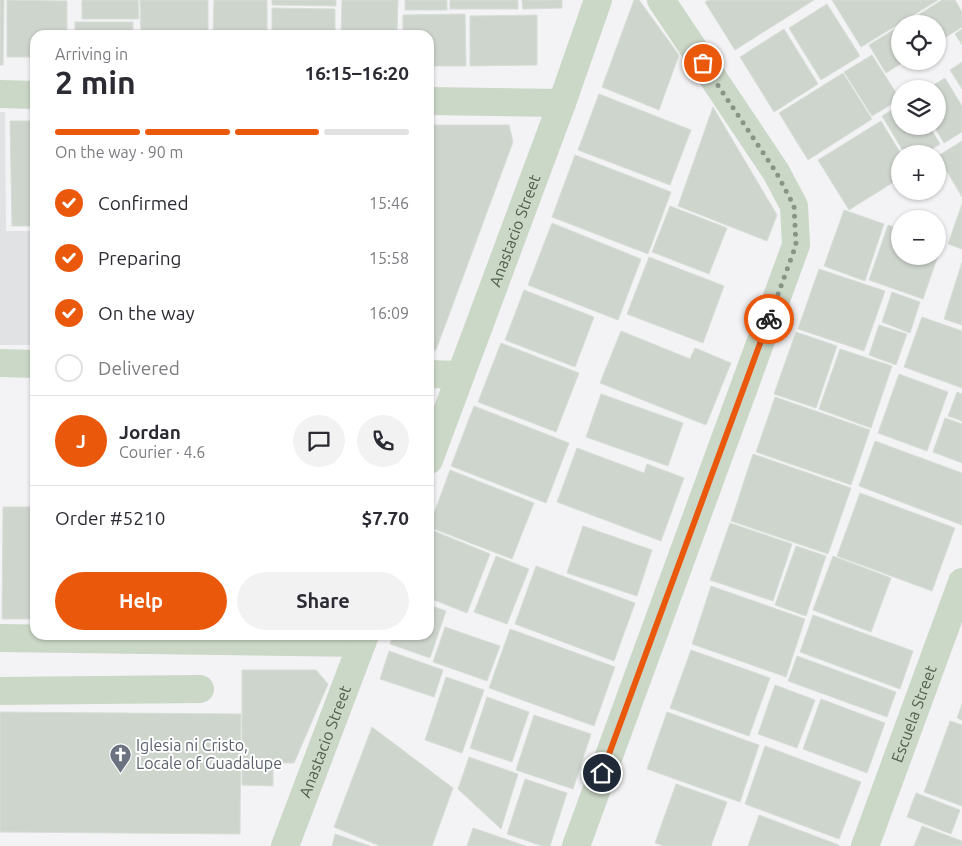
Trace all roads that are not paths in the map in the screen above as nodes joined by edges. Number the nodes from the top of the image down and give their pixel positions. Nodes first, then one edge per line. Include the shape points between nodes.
1 (598, 0) edge
2 (661, 0) edge
3 (0, 94) edge
4 (30, 95) edge
5 (434, 101) edge
6 (562, 103) junction
7 (0, 363) edge
8 (30, 364) edge
9 (434, 374) edge
10 (460, 375) junction
11 (434, 446) edge
12 (962, 582) edge
13 (0, 638) edge
14 (30, 638) edge
15 (363, 640) edge
16 (200, 690) dead end
17 (0, 691) edge
18 (285, 846) edge
19 (576, 846) edge
20 (865, 846) edge

1 - 6 street, Anastacio Street
2 - 19 street via 776,172 794,206 796,245
3 - 4 street
5 - 6 street
6 - 10 street, Anastacio Street
7 - 8 street
9 - 10 street
10 - 11 street, Anastacio Street
12 - 20 street, Escuela Street
13 - 14 street
15 - 18 street, Anastacio Street
16 - 17 street

